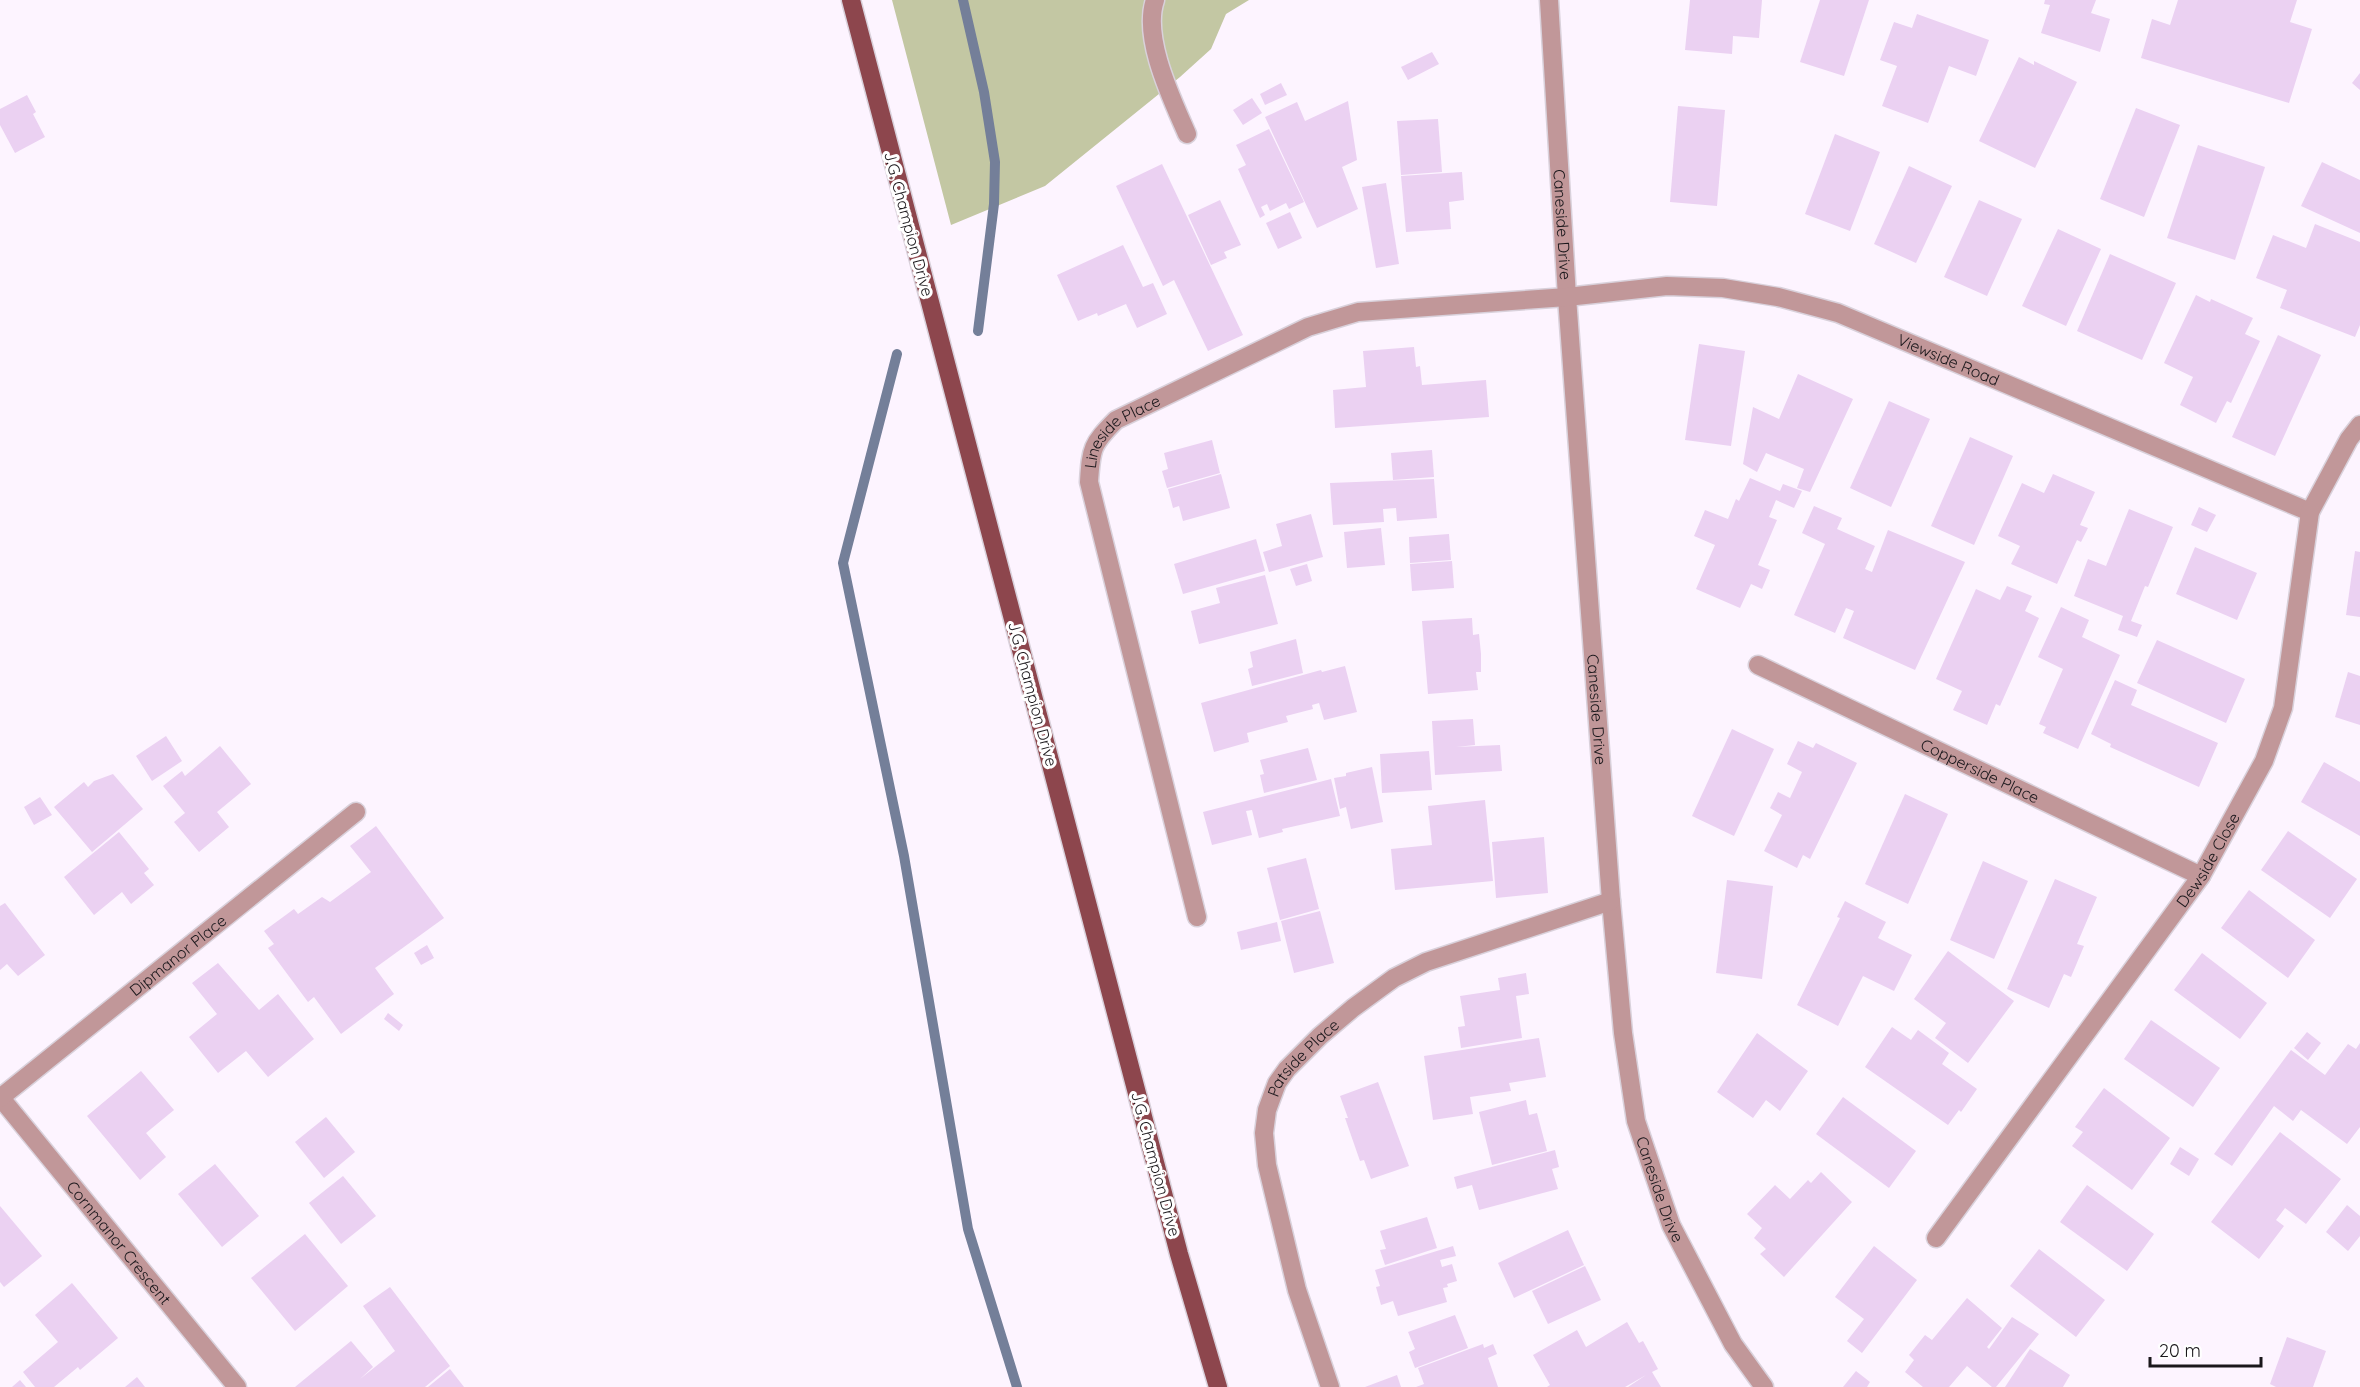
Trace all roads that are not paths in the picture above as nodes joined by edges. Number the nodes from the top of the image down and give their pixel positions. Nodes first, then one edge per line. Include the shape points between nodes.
1 (851, 0) edge
2 (1155, 0) edge
3 (1549, 0) edge
4 (1187, 134) dead end
5 (1567, 297) junction
6 (2360, 425) edge
7 (2310, 512) junction
8 (1758, 665) dead end
9 (356, 812) dead end
10 (2201, 876) junction
11 (1611, 901) junction
12 (1197, 917) dead end
13 (0, 1097) edge
14 (1936, 1238) dead end
15 (237, 1387) edge
16 (1218, 1387) edge
17 (1330, 1387) edge
18 (1764, 1387) edge

1 - 16 main road, J.G. Champion Drive via 1173,1231
2 - 4 street via 1154,40 1162,72
3 - 5 street, Caneside Drive
5 - 7 street, Viewside Road via 1667,286 1723,288 1838,313
5 - 11 street, Caneside Drive
5 - 12 street, Lineside Place via 1358,312 1308,327 1142,406 1116,420 1097,439 1090,460 1089,482
6 - 7 street, Dewside Close
7 - 10 street, Dewside Close via 2283,708 2264,761
8 - 10 street, Copperside Place
9 - 13 street, Dipmanor Place
10 - 14 street, Dewside Close
11 - 17 street, Patside Place via 1426,962 1394,978 1320,1036 1277,1083 1264,1133 1267,1165 1298,1290
11 - 18 street, Caneside Drive via 1636,1121 1671,1225 1733,1344
13 - 15 street, Cornmanor Crescent

